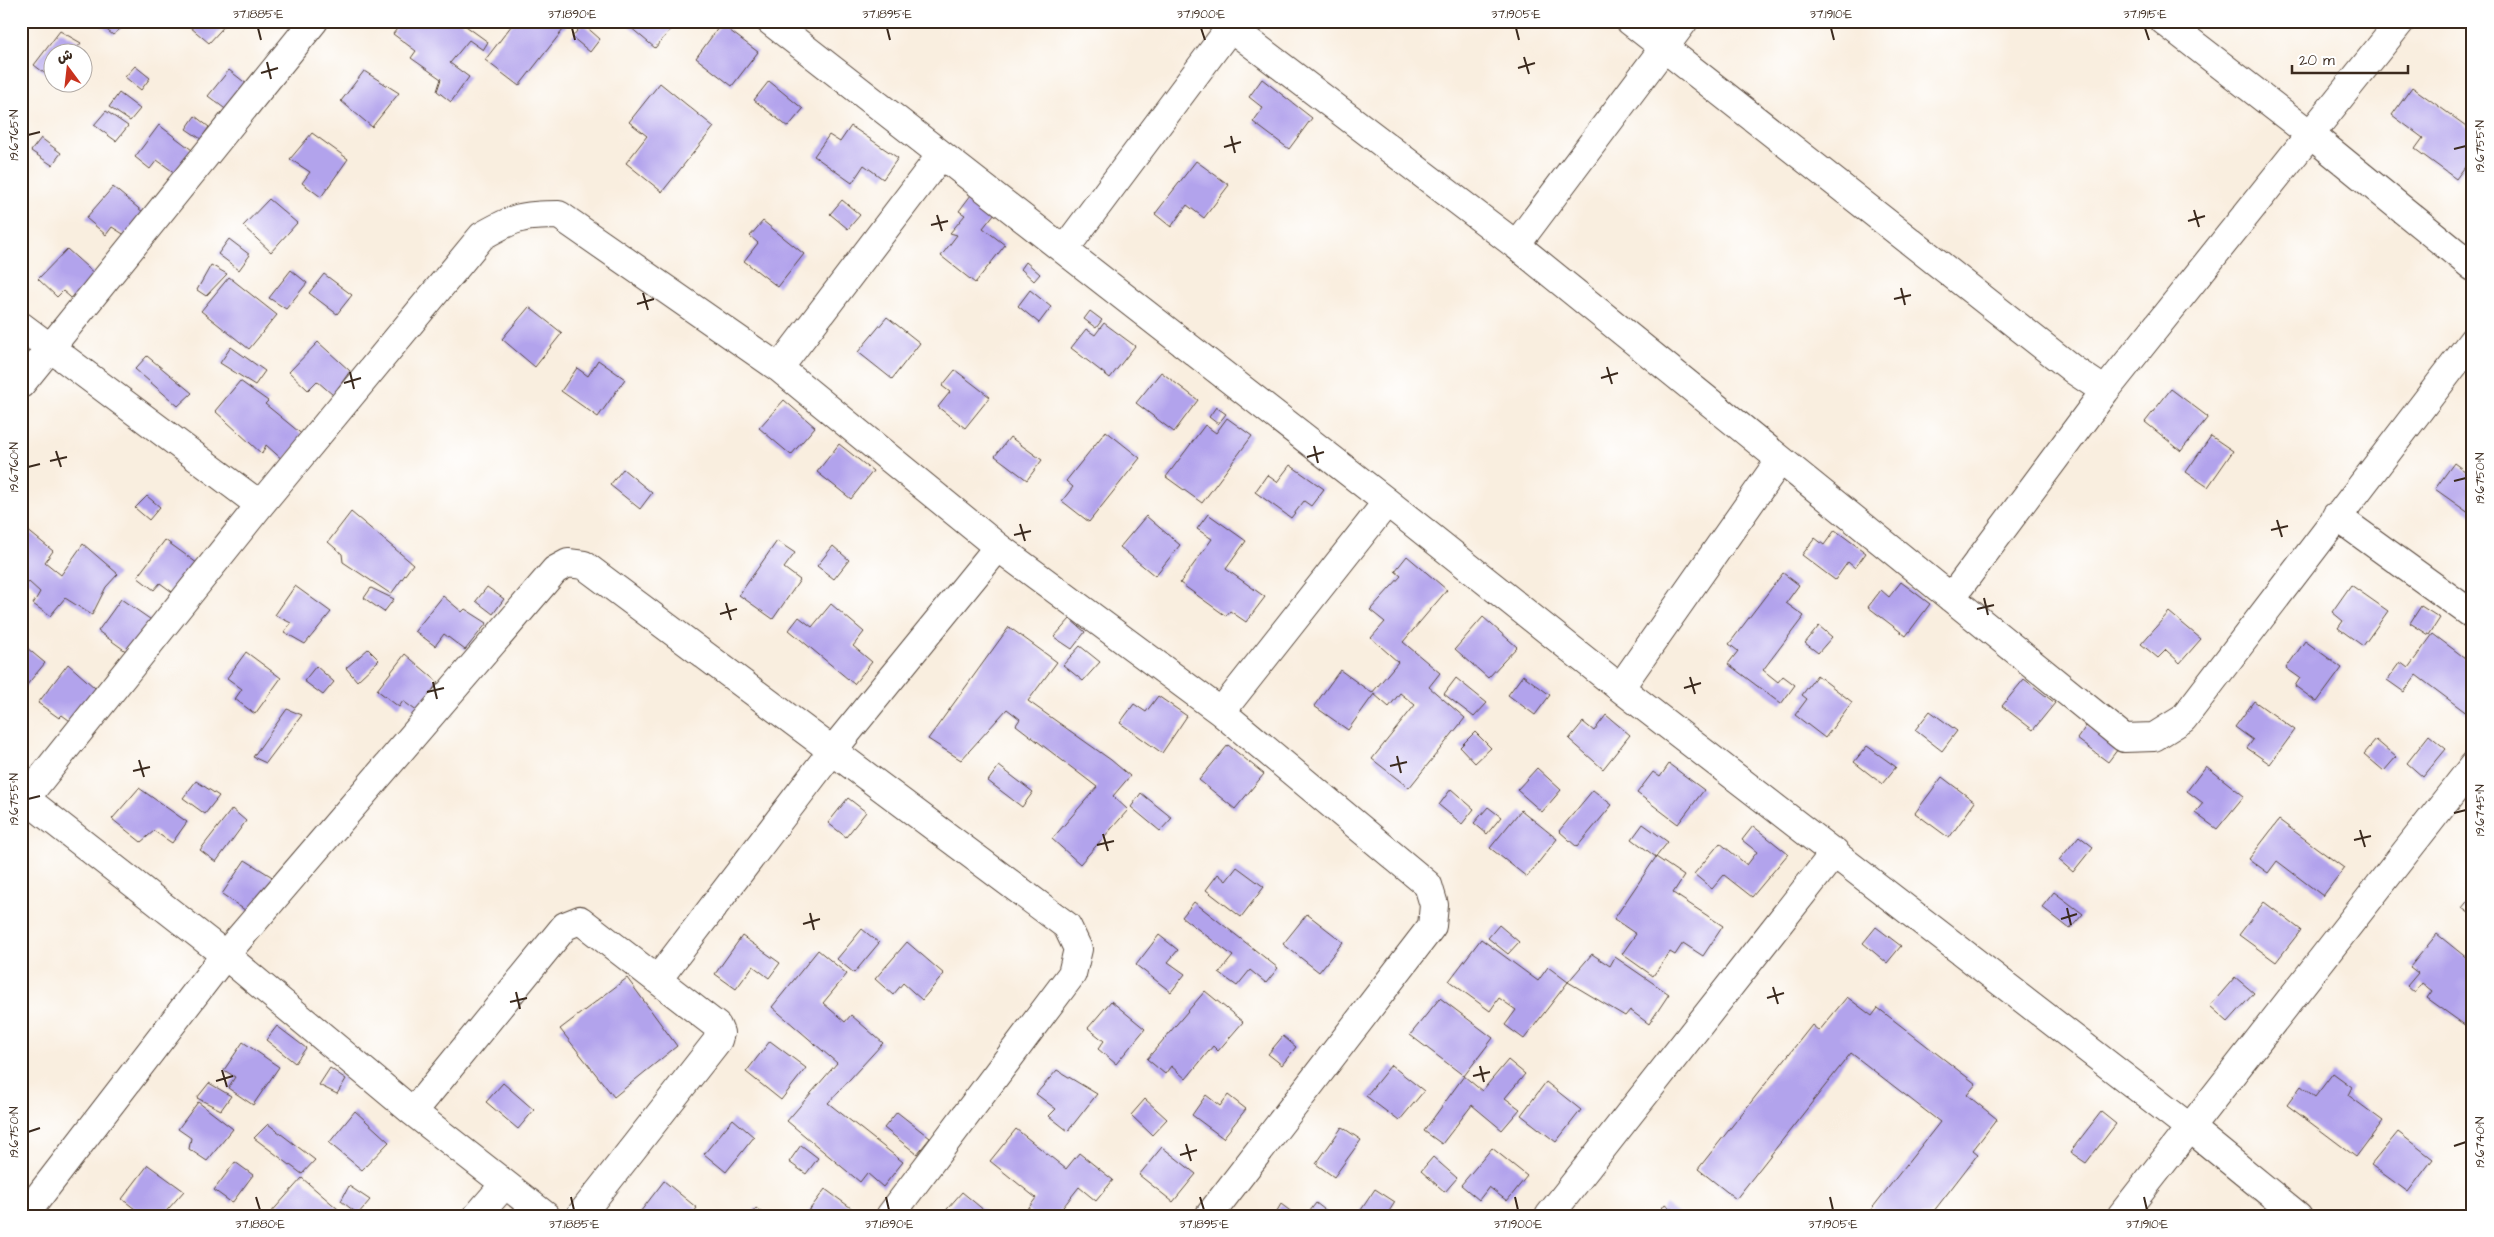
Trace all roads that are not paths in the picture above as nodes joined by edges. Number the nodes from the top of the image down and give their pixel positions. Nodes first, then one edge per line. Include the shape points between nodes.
1 (314, 21) edge
2 (770, 21) edge
3 (1630, 21) edge
4 (1684, 21) edge
5 (2164, 21) edge
6 (2401, 21) edge
7 (1226, 24) edge
8 (1663, 48) junction
9 (2310, 135) junction
10 (941, 155) junction
11 (1516, 245) junction
12 (1064, 250) junction
13 (2473, 267) edge
14 (21, 326) edge
15 (2473, 340) edge
16 (50, 348) junction
17 (779, 368) junction
18 (21, 384) edge
19 (2105, 391) junction
20 (1780, 460) junction
21 (1387, 502) junction
22 (260, 505) junction
23 (2336, 516) junction
24 (998, 547) junction
25 (1952, 598) junction
26 (2473, 615) edge
27 (1620, 688) junction
28 (1220, 712) junction
29 (832, 751) junction
30 (2473, 766) edge
31 (23, 801) edge
32 (1835, 852) junction
33 (225, 955) junction
34 (658, 979) junction
35 (413, 1112) junction
36 (2190, 1128) junction
37 (504, 1184) junction
38 (24, 1216) edge
39 (478, 1216) edge
40 (546, 1216) edge
41 (580, 1216) edge
42 (890, 1216) edge
43 (1209, 1216) edge
44 (1549, 1216) edge
45 (2121, 1216) edge
46 (2298, 1216) edge

1 - 16 street
2 - 10 street
3 - 8 street
4 - 8 street
5 - 9 street
6 - 9 street
7 - 11 street
7 - 12 street
8 - 11 street
8 - 19 street via 2067,365
9 - 13 street
9 - 19 street
10 - 12 street
10 - 17 street
11 - 20 street
12 - 21 street
14 - 16 street
15 - 23 street
16 - 18 street
16 - 22 street
17 - 22 street via 559,214 527,215 508,221 482,236
17 - 24 street
19 - 25 street
20 - 25 street
20 - 27 street
21 - 27 street
21 - 28 street
22 - 31 street
23 - 25 street via 2183,720 2154,737 2124,738
23 - 26 street
24 - 28 street
24 - 29 street
27 - 32 street
28 - 43 street via 1428,885 1434,906 1432,926
29 - 33 street via 584,565 568,563 555,570
29 - 34 street
29 - 42 street via 1067,926 1078,949 1072,974
30 - 36 street
31 - 33 street
32 - 36 street
32 - 44 street
33 - 35 street
33 - 38 street
34 - 35 street via 580,920 571,921
34 - 41 street via 717,1026 718,1040
35 - 37 street
36 - 45 street
36 - 46 street
37 - 39 street
37 - 40 street

